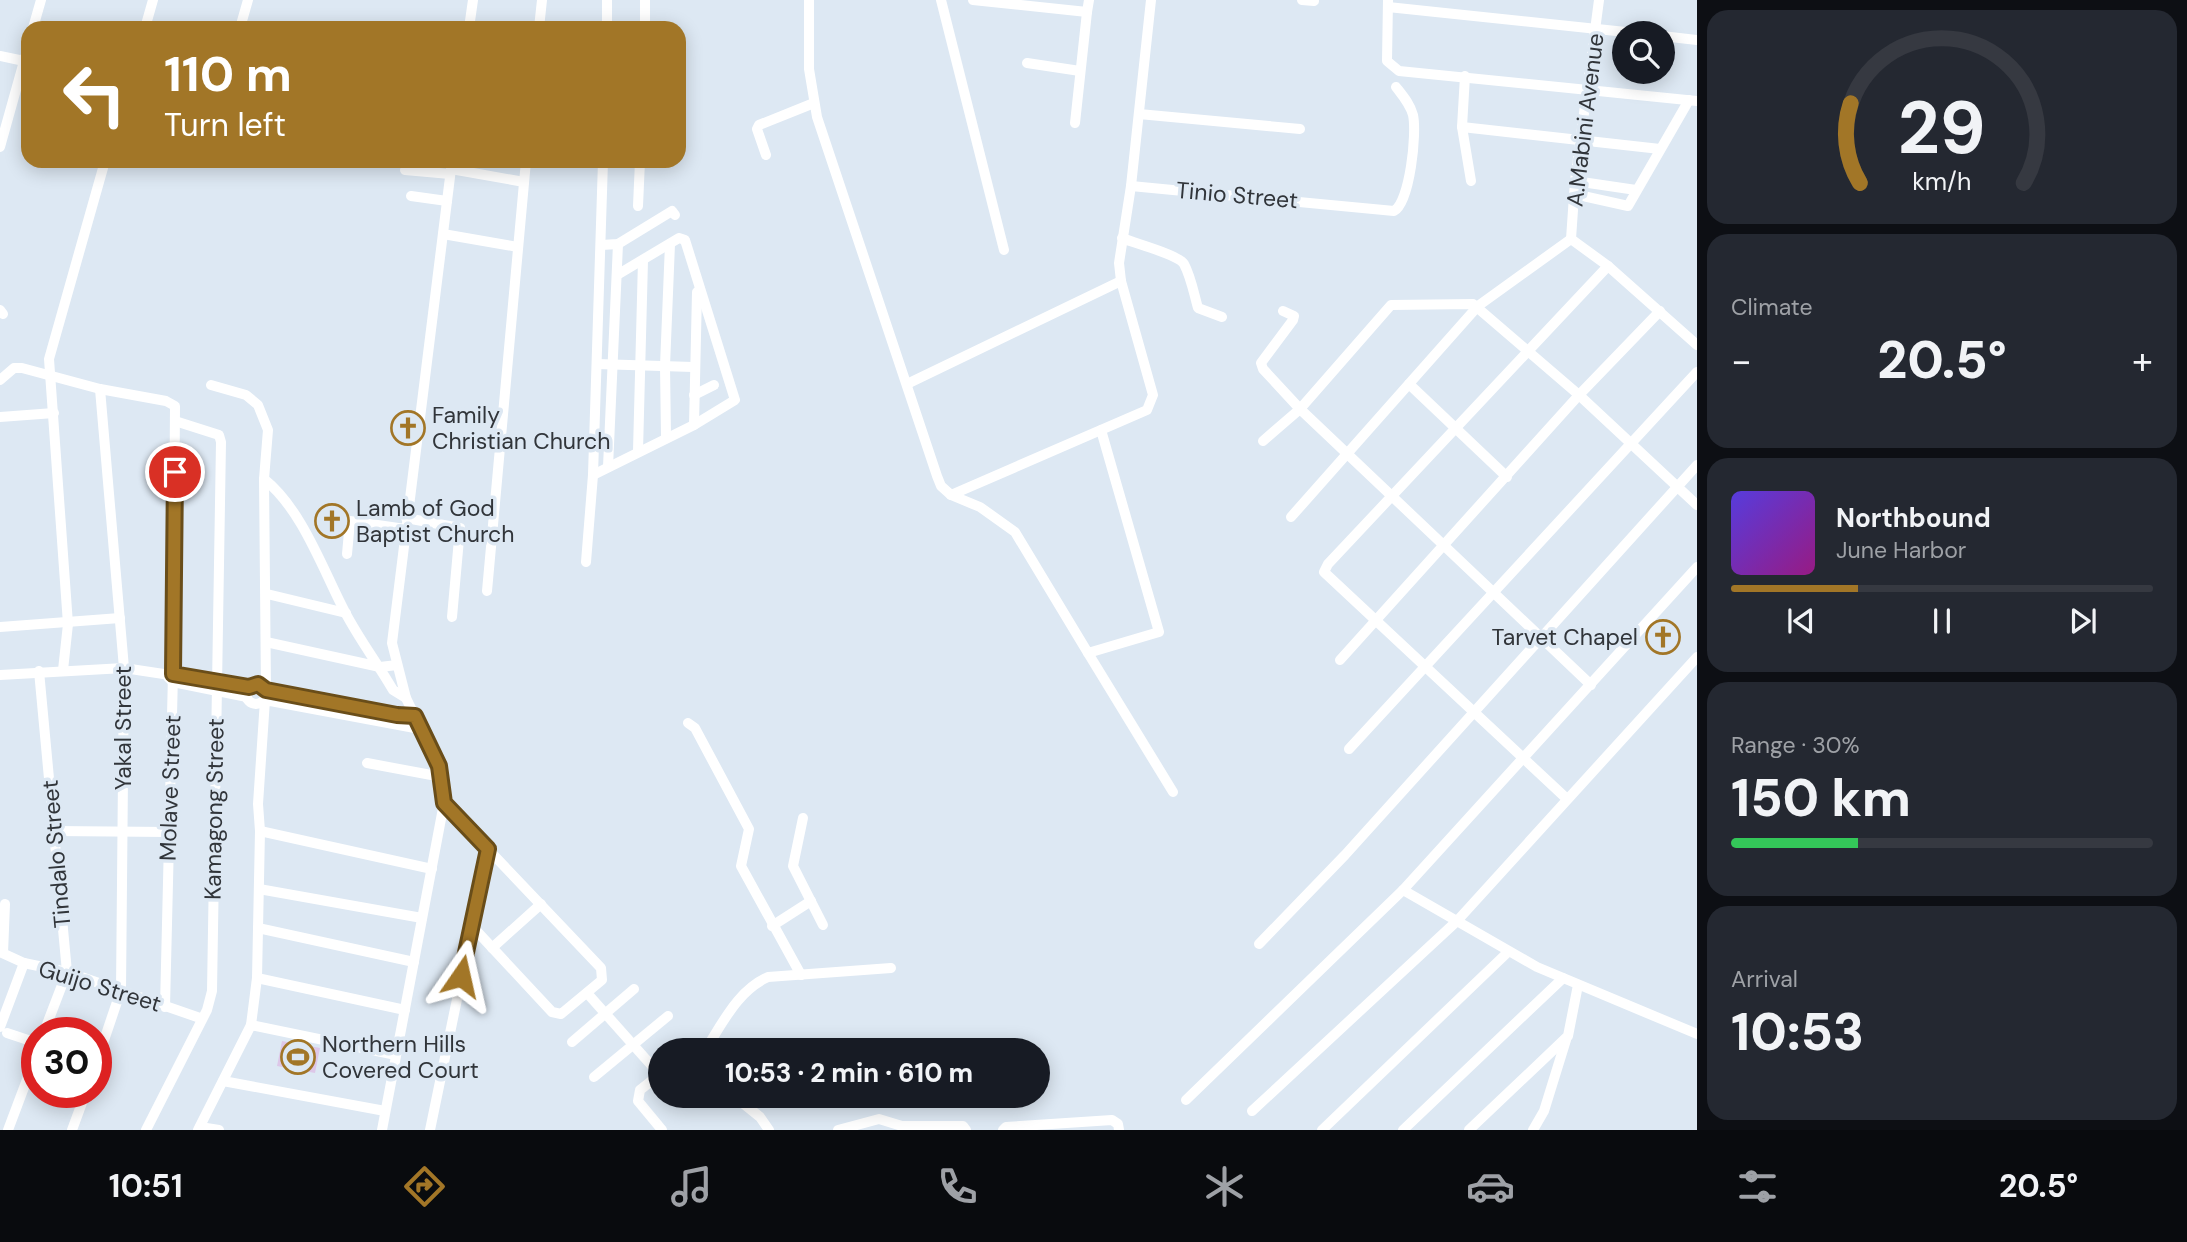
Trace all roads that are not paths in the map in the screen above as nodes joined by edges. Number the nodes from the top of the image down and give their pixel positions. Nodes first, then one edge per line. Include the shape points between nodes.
1 (41, 0) edge
2 (153, 0) edge
3 (248, 0) edge
4 (473, 0) edge
5 (541, 0) edge
6 (607, 0) edge
7 (645, 0) edge
8 (809, 0) edge
9 (941, 0) edge
10 (973, 0) edge
11 (1089, 0) edge
12 (1151, 0) edge
13 (1302, 0) edge
14 (1599, 0) edge
15 (1314, 1) edge
16 (1388, 4) edge
17 (1087, 12) junction
18 (35, 21) edge
19 (147, 21) edge
20 (242, 21) edge
21 (471, 21) edge
22 (540, 21) edge
23 (607, 21) edge
24 (645, 21) edge
25 (1597, 29) junction
26 (1612, 31) edge
27 (1675, 37) edge
28 (1697, 40) edge
29 (0, 56) edge
30 (21, 60) edge
31 (1027, 63) dead end
32 (1080, 71) junction
33 (21, 72) edge
34 (1465, 76) junction
35 (1396, 87) dead end
36 (1589, 90) junction
37 (1693, 101) edge
38 (814, 103) junction
39 (1139, 114) junction
40 (1075, 122) dead end
41 (1462, 127) junction
42 (1300, 129) dead end
43 (1580, 140) junction
44 (0, 147) edge
45 (1660, 149) junction
46 (766, 155) dead end
47 (103, 168) edge
48 (451, 168) edge
49 (525, 168) edge
50 (603, 168) edge
51 (640, 168) edge
52 (405, 170) dead end
53 (1471, 181) dead end
54 (1574, 181) junction
55 (524, 182) junction
56 (1131, 186) junction
57 (1636, 190) junction
58 (1574, 194) junction
59 (411, 196) dead end
60 (447, 201) junction
61 (638, 206) dead end
62 (675, 215) dead end
63 (443, 234) junction
64 (1122, 238) junction
65 (1571, 239) junction
66 (601, 244) junction
67 (618, 244) junction
68 (670, 244) junction
69 (518, 247) junction
70 (1004, 250) dead end
71 (643, 260) junction
72 (1608, 266) junction
73 (617, 275) junction
74 (1121, 281) junction
75 (697, 284) junction
76 (1478, 306) junction
77 (1283, 311) dead end
78 (1660, 311) junction
79 (1222, 317) dead end
80 (1697, 345) edge
81 (1528, 350) junction
82 (597, 364) junction
83 (613, 365) junction
84 (640, 365) junction
85 (665, 366) junction
86 (693, 367) junction
87 (1697, 372) edge
88 (50, 378) junction
89 (0, 380) edge
90 (907, 384) junction
91 (1409, 384) junction
92 (211, 385) dead end
93 (714, 385) dead end
94 (100, 389) junction
95 (1579, 395) junction
96 (694, 396) junction
97 (1300, 409) junction
98 (54, 413) junction
99 (0, 417) edge
100 (175, 421) junction
101 (694, 425) junction
102 (1457, 428) junction
103 (1101, 430) junction
104 (666, 436) junction
105 (1263, 440) dead end
106 (1631, 443) junction
107 (638, 452) junction
108 (1348, 453) junction
109 (1697, 464) edge
110 (608, 467) junction
111 (593, 475) junction
112 (1507, 477) junction
113 (264, 479) junction
114 (1676, 487) junction
115 (951, 495) junction
116 (1392, 498) junction
117 (1697, 505) edge
118 (1291, 517) dead end
119 (405, 523) junction
120 (1443, 546) junction
121 (347, 554) dead end
122 (586, 562) dead end
123 (1697, 568) edge
124 (1686, 580) junction
125 (1697, 588) edge
126 (487, 591) dead end
127 (267, 594) junction
128 (1493, 596) junction
129 (345, 613) junction
130 (452, 617) dead end
131 (120, 618) junction
132 (1375, 620) junction
133 (68, 624) junction
134 (0, 627) edge
135 (1540, 640) junction
136 (266, 642) junction
137 (1088, 653) junction
138 (1697, 657) edge
139 (1340, 660) dead end
140 (397, 665) junction
141 (380, 667) junction
142 (1425, 667) junction
143 (124, 668) junction
144 (63, 670) junction
145 (39, 671) junction
146 (0, 675) edge
147 (170, 677) junction
148 (1591, 685) junction
149 (216, 686) junction
150 (248, 692) junction
151 (265, 695) junction
152 (406, 698) junction
153 (1472, 714) junction
154 (415, 716) junction
155 (688, 723) dead end
156 (420, 729) junction
157 (1349, 749) dead end
158 (1524, 759) junction
159 (367, 763) dead end
160 (442, 777) junction
161 (1173, 792) dead end
162 (1567, 799) junction
163 (444, 803) junction
164 (803, 818) dead end
165 (54, 831) junction
166 (260, 831) junction
167 (122, 832) junction
168 (168, 832) junction
169 (488, 849) junction
170 (432, 869) junction
171 (259, 889) junction
172 (1403, 890) junction
173 (811, 901) junction
174 (5, 904) dead end
175 (541, 904) junction
176 (422, 918) junction
177 (1457, 921) junction
178 (471, 925) junction
179 (823, 925) dead end
180 (772, 926) junction
181 (258, 928) junction
182 (1259, 944) dead end
183 (492, 948) junction
184 (1508, 951) junction
185 (2, 953) edge
186 (414, 962) junction
187 (24, 963) junction
188 (891, 968) dead end
189 (66, 972) junction
190 (801, 975) junction
191 (257, 978) junction
192 (1563, 978) junction
193 (1578, 985) junction
194 (634, 989) dead end
195 (121, 990) junction
196 (587, 993) junction
197 (164, 1007) junction
198 (405, 1010) junction
199 (603, 1013) junction
200 (668, 1016) dead end
201 (50, 1017) edge
202 (112, 1017) edge
203 (200, 1018) junction
204 (251, 1025) junction
205 (3, 1030) edge
206 (1697, 1034) edge
207 (1568, 1036) junction
208 (21, 1037) edge
209 (713, 1038) edge
210 (572, 1042) dead end
211 (632, 1044) junction
212 (396, 1055) junction
213 (648, 1062) edge
214 (594, 1077) dead end
215 (223, 1081) junction
216 (648, 1084) edge
217 (21, 1095) edge
218 (1186, 1100) dead end
219 (80, 1108) edge
220 (749, 1108) edge
221 (385, 1111) junction
222 (1252, 1111) dead end
223 (1081, 1125) edge
224 (1042, 1127) edge
225 (199, 1128) edge
226 (902, 1128) edge
227 (936, 1128) edge
228 (1535, 1129) edge
229 (8, 1130) edge
230 (72, 1130) edge
231 (146, 1130) edge
232 (219, 1130) edge
233 (382, 1130) edge
234 (430, 1130) edge
235 (662, 1130) edge
236 (769, 1130) edge
237 (838, 1130) edge
238 (966, 1130) edge
239 (1003, 1130) edge
240 (1119, 1130) edge
241 (1322, 1130) edge
242 (1403, 1130) edge
243 (1469, 1130) edge

1 - 18 street
2 - 19 street
3 - 20 street
4 - 21 street
5 - 22 street
6 - 23 street
7 - 24 street
8 - 38 street
9 - 70 street
10 - 17 street
11 - 17 street
12 - 39 street
13 - 15 street
14 - 25 street, A.Mabini Avenue
16 - 25 street
16 - 34 street via 1387,61 1399,71
17 - 32 street
25 - 26 street
25 - 36 street, A.Mabini Avenue
27 - 28 street
29 - 30 street
31 - 32 street
32 - 40 street
33 - 44 street
34 - 36 street
34 - 41 street
35 - 56 street, Tinio Street via 1409,103 1415,130 1403,202 1394,211
36 - 37 street
36 - 43 street, A.Mabini Avenue
37 - 45 street
38 - 46 street via 759,125
38 - 90 street
39 - 42 street
39 - 56 street
41 - 43 street
41 - 53 street
43 - 45 street
43 - 54 street, A.Mabini Avenue
45 - 57 street
47 - 88 street via 51,344
48 - 52 street
48 - 55 street
48 - 60 street
49 - 55 street
50 - 66 street
51 - 61 street
54 - 57 street
54 - 58 street, A.Mabini Avenue
55 - 69 street
56 - 64 street
57 - 58 street via 1625,207
58 - 65 street, A.Mabini Avenue
59 - 60 street
60 - 63 street
62 - 67 street via 672,211
63 - 69 street
63 - 119 street
64 - 74 street
64 - 79 street via 1148,250 1173,254 1183,263 1198,308
65 - 72 street
65 - 76 street
66 - 67 street
66 - 82 street
67 - 73 street
68 - 71 street
68 - 75 street via 685,240
68 - 85 street
69 - 126 street
71 - 73 street
71 - 84 street
72 - 78 street
72 - 81 street
73 - 83 street
74 - 90 street
74 - 103 street via 1153,395 1147,410
75 - 86 street
75 - 101 street via 735,400
76 - 81 street
76 - 91 street
76 - 97 street via 1391,305
77 - 97 street via 1294,316 1293,320 1261,366
78 - 80 street
78 - 95 street
81 - 95 street
81 - 102 street
82 - 83 street
82 - 111 street
83 - 84 street
83 - 110 street
84 - 85 street
84 - 107 street
85 - 86 street
85 - 104 street
86 - 96 street
87 - 106 street
88 - 89 street via 14,368
88 - 94 street
88 - 98 street
90 - 115 street via 941,486
91 - 102 street
91 - 108 street
92 - 113 street via 246,395 258,405 268,430
93 - 96 street
94 - 100 street, Molave Street via 171,403
94 - 131 street, Yakal Street
95 - 106 street
95 - 112 street
96 - 101 street
97 - 105 street
97 - 108 street
98 - 99 street
98 - 133 street
100 - 147 street, Molave Street
100 - 149 street, Kamagong Street via 212,430 221,442
101 - 104 street
102 - 112 street
102 - 116 street
103 - 115 street
103 - 137 street via 1159,632
104 - 107 street
106 - 114 street
106 - 128 street
107 - 110 street
108 - 116 street
108 - 118 street
109 - 114 street
110 - 111 street
111 - 122 street
112 - 120 street
113 - 127 street
113 - 129 street via 276,488 315,550
114 - 117 street
114 - 135 street
115 - 137 street via 981,507 1015,532
116 - 120 street
116 - 132 street via 1324,572
119 - 121 street via 350,521
119 - 130 street via 460,528
119 - 140 street via 393,617
120 - 128 street
120 - 132 street
123 - 124 street
124 - 125 street
124 - 148 street
127 - 129 street
127 - 136 street
128 - 135 street
128 - 142 street
129 - 141 street
131 - 133 street
131 - 143 street, Yakal Street
132 - 139 street
132 - 142 street
133 - 134 street
133 - 144 street
135 - 148 street
135 - 153 street
136 - 141 street
136 - 151 street
137 - 161 street
138 - 162 street
140 - 141 street
140 - 152 street
141 - 152 street via 393,690
142 - 153 street
142 - 157 street
143 - 144 street
143 - 147 street
143 - 167 street, Yakal Street
144 - 145 street
145 - 146 street
145 - 165 street, Tindalo Street
147 - 149 street
147 - 168 street, Molave Street
148 - 158 street
149 - 150 street
149 - 203 street, Kamagong Street via 212,991
150 - 151 street via 258,684
150 - 151 street via 257,704
151 - 154 street
151 - 156 street
151 - 166 street
152 - 154 street
153 - 158 street
153 - 182 street
154 - 156 street
155 - 180 street via 695,728 749,829 741,866
156 - 160 street
158 - 162 street
158 - 172 street
159 - 160 street
160 - 163 street
162 - 177 street
163 - 169 street
163 - 170 street
164 - 173 street via 793,866
165 - 167 street
165 - 189 street, Tindalo Street
166 - 170 street
166 - 171 street
167 - 168 street
167 - 195 street, Yakal Street
168 - 197 street, Molave Street
169 - 175 street
169 - 178 street
170 - 176 street
171 - 176 street
171 - 181 street
172 - 177 street
172 - 218 street
173 - 179 street
173 - 180 street
174 - 185 street
175 - 183 street
175 - 196 street via 601,968 602,980
176 - 186 street
177 - 184 street
177 - 222 street
178 - 183 street
178 - 234 street
180 - 190 street
181 - 186 street
181 - 191 street
183 - 196 street via 552,1012 561,1014
184 - 192 street
184 - 241 street
185 - 187 street, Guijo Street
186 - 198 street
187 - 189 street, Guijo Street
187 - 205 street
188 - 190 street
189 - 195 street, Guijo Street
189 - 201 street, Tindalo Street
190 - 209 street via 768,977 754,983
191 - 198 street
191 - 204 street
192 - 193 street
192 - 242 street
193 - 206 street
193 - 207 street
194 - 199 street
195 - 197 street, Guijo Street
195 - 202 street, Yakal Street
196 - 199 street
197 - 203 street, Guijo Street
198 - 212 street
199 - 210 street
199 - 211 street
200 - 211 street
203 - 231 street, Kamagong Street
204 - 212 street
204 - 215 street
205 - 208 street
207 - 228 street
207 - 243 street
211 - 213 street
211 - 214 street
212 - 221 street
215 - 221 street
215 - 225 street
216 - 235 street via 640,1090 638,1101
217 - 229 street
219 - 230 street
220 - 236 street
221 - 233 street
223 - 224 street
223 - 240 street via 1112,1120
224 - 239 street
225 - 232 street
226 - 227 street
226 - 237 street via 879,1119
227 - 238 street via 963,1126

